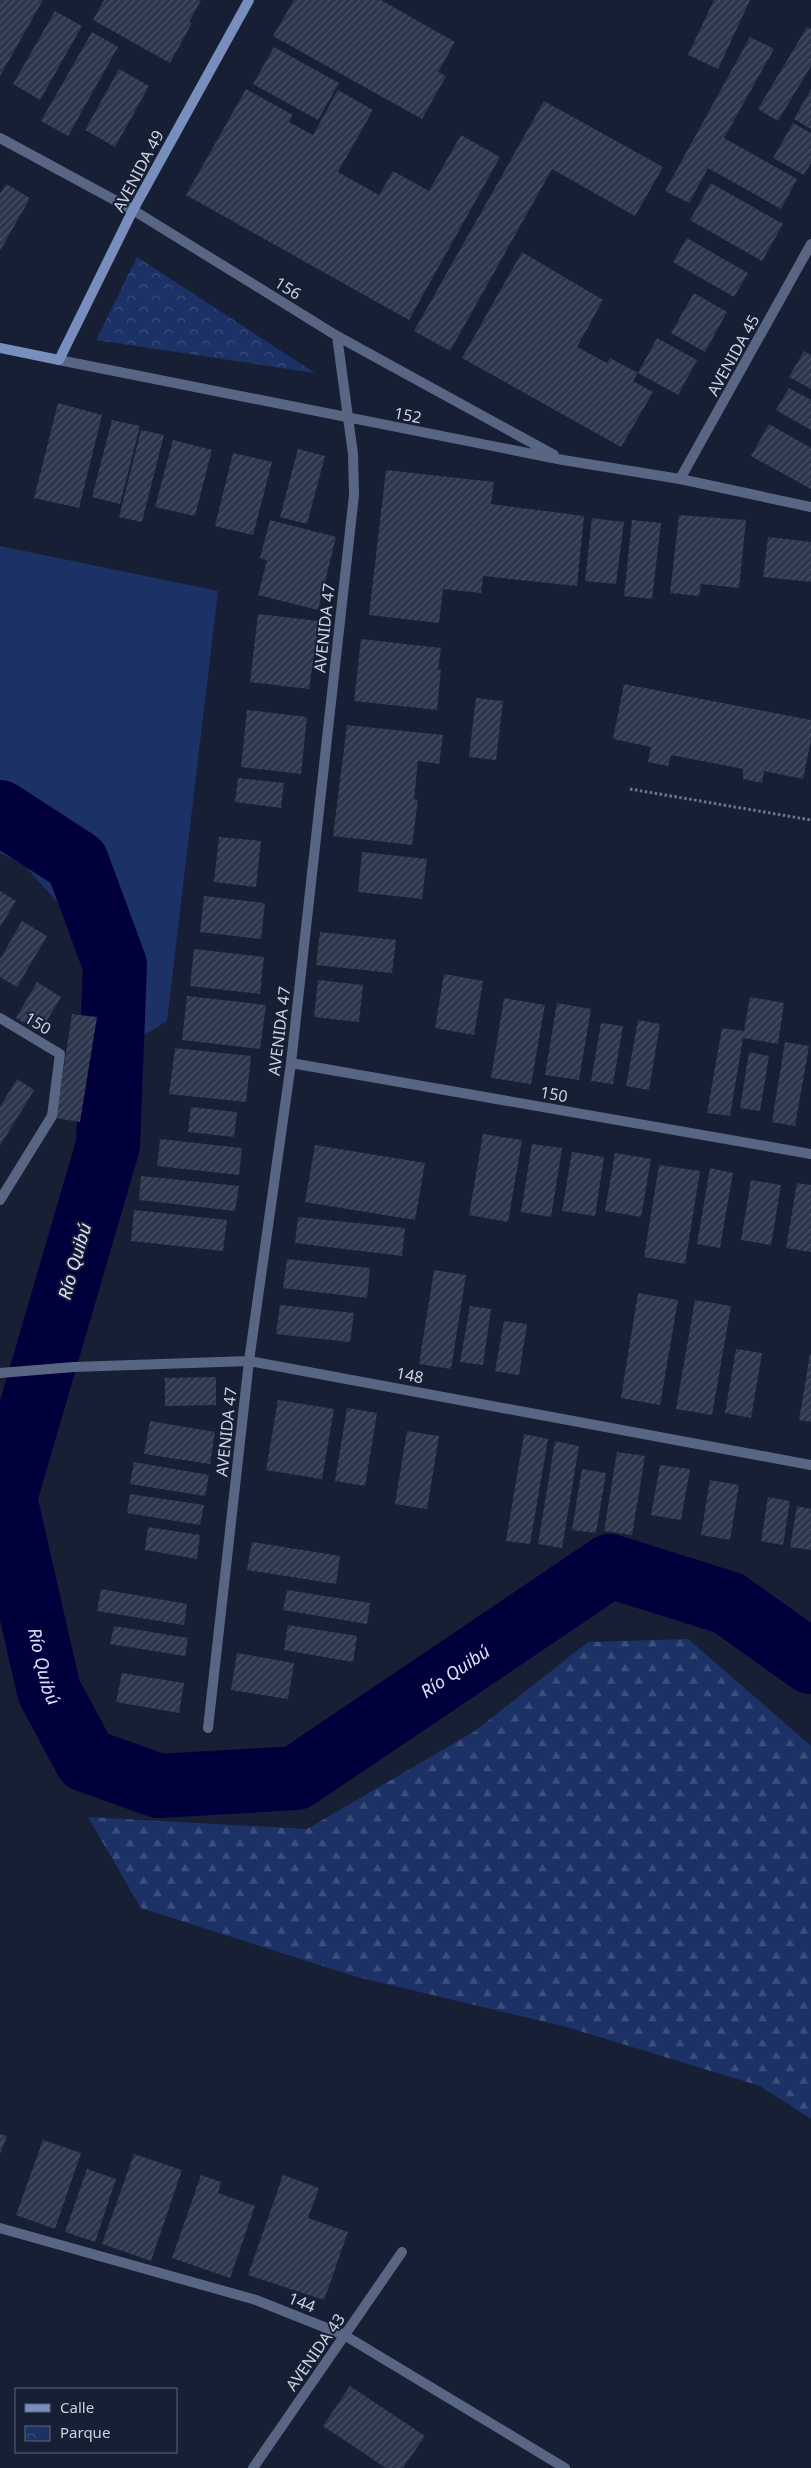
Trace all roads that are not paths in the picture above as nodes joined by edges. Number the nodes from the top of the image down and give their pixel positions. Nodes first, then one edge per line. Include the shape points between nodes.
1 (249, 0) edge
2 (0, 138) edge
3 (133, 210) junction
4 (811, 244) edge
5 (337, 336) junction
6 (0, 348) edge
7 (59, 360) junction
8 (349, 419) junction
9 (563, 460) junction
10 (680, 479) junction
11 (811, 507) edge
12 (0, 1018) edge
13 (291, 1063) junction
14 (811, 1154) edge
15 (0, 1200) edge
16 (249, 1360) junction
17 (4, 1373) edge
18 (811, 1465) edge
19 (208, 1728) dead end
20 (0, 2228) edge
21 (402, 2252) dead end
22 (344, 2335) junction
23 (253, 2468) edge
24 (565, 2468) edge

1 - 3 street, AVENIDA 49
2 - 3 street, 156
3 - 5 street, 156
3 - 7 street, AVENIDA 49
4 - 10 street, AVENIDA 45
5 - 8 street, AVENIDA 47
5 - 9 street, 156
6 - 7 street, 152
7 - 8 street, 152
8 - 9 street, 152
8 - 13 street, AVENIDA 47 via 354,495
9 - 10 street, 152
10 - 11 street, 152
12 - 15 street, 150 via 60,1054 52,1116
13 - 14 street, 150
13 - 16 street, AVENIDA 47
16 - 17 street, 148
16 - 18 street, 148
16 - 19 street, AVENIDA 47
20 - 22 street, 144 via 256,2300
21 - 22 street, AVENIDA 43
22 - 23 street, AVENIDA 43
22 - 24 street, 144

